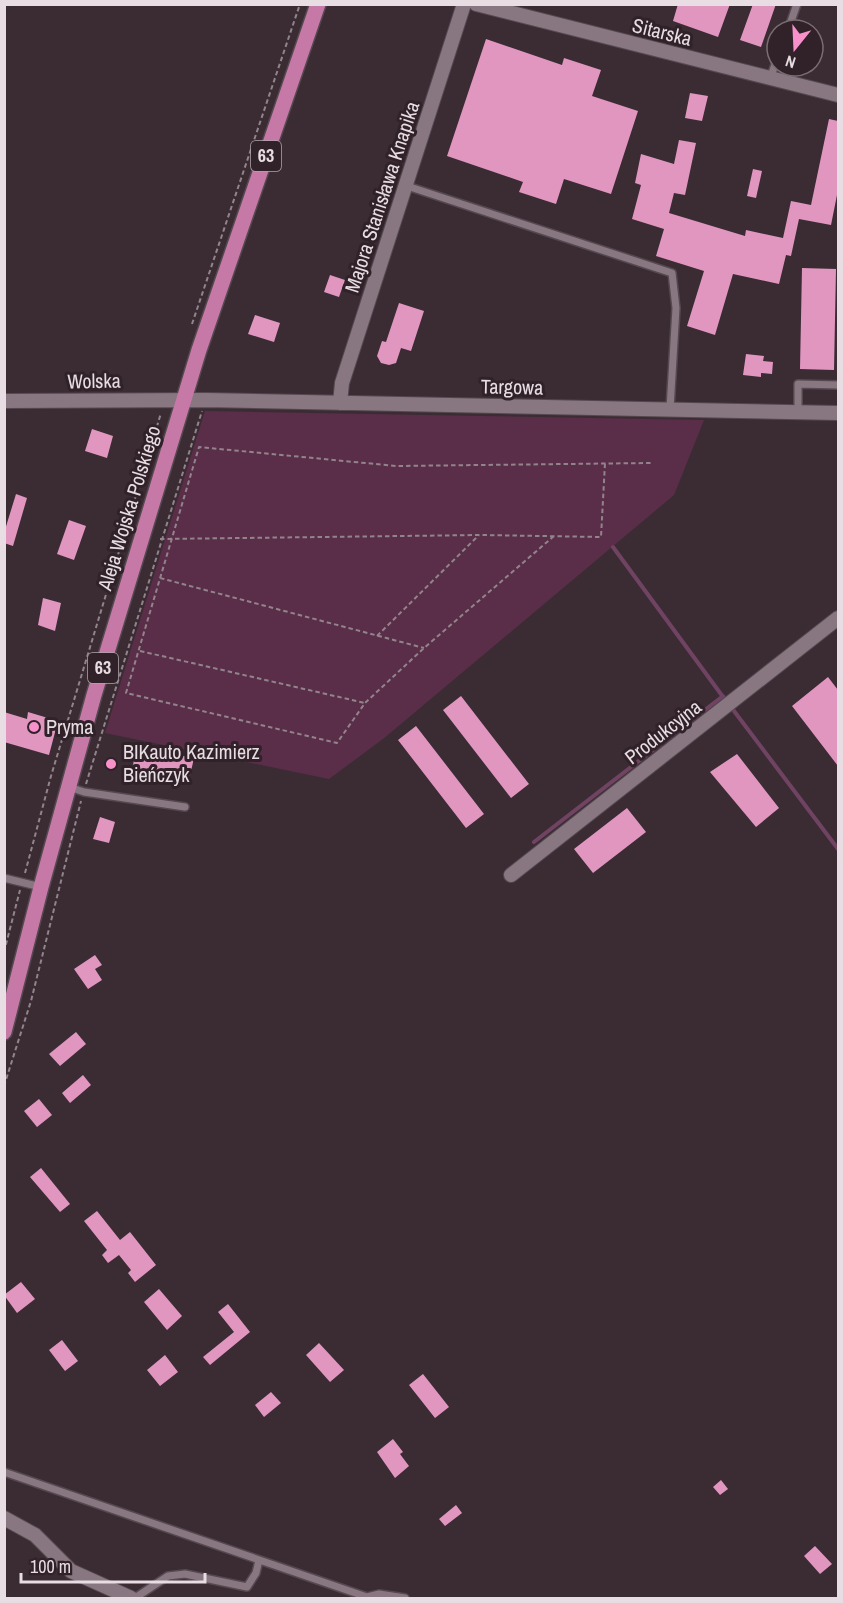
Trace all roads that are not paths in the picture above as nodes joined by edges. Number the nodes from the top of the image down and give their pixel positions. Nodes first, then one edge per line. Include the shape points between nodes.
1 (318, 4) edge
2 (464, 4) edge
3 (476, 4) edge
4 (770, 79) joint
5 (838, 95) edge
6 (407, 186) junction
7 (838, 385) edge
8 (184, 400) junction
9 (4, 402) edge
10 (340, 403) junction
11 (670, 409) junction
12 (798, 412) junction
13 (838, 413) edge
14 (838, 618) edge
15 (68, 787) junction
16 (185, 807) dead end
17 (511, 876) dead end
18 (4, 878) edge
19 (41, 887) junction
20 (8, 1003) edge
21 (4, 1032) edge
22 (4, 1472) edge
23 (4, 1518) edge
24 (259, 1560) junction
25 (369, 1598) edge
26 (133, 1599) edge
27 (405, 1599) edge

1 - 8 main road, Aleja Wojska Polskiego / 63
2 - 6 street, Majora Stanisława Knapika
3 - 4 street, Sitarska
4 - 5 street, Sitarska
6 - 10 street, Majora Stanisława Knapika via 342,383
6 - 11 lane via 672,273 675,308
7 - 12 lane via 798,384
8 - 9 street, Wolska
8 - 10 street, Targowa
8 - 15 main road, Aleja Wojska Polskiego / 63
10 - 11 street, Targowa
11 - 12 street, Targowa
12 - 13 street, Targowa
14 - 17 street, Produkcyjna
15 - 16 lane
15 - 19 main road, Aleja Wojska Polskiego / 63
18 - 19 lane
19 - 20 main road, Aleja Wojska Polskiego / 63
20 - 21 main road, Aleja Wojska Polskiego / 63
22 - 24 lane
23 - 26 street via 35,1535 71,1571
24 - 25 lane
24 - 26 lane via 247,1587 185,1574 168,1576
25 - 27 lane via 379,1594

